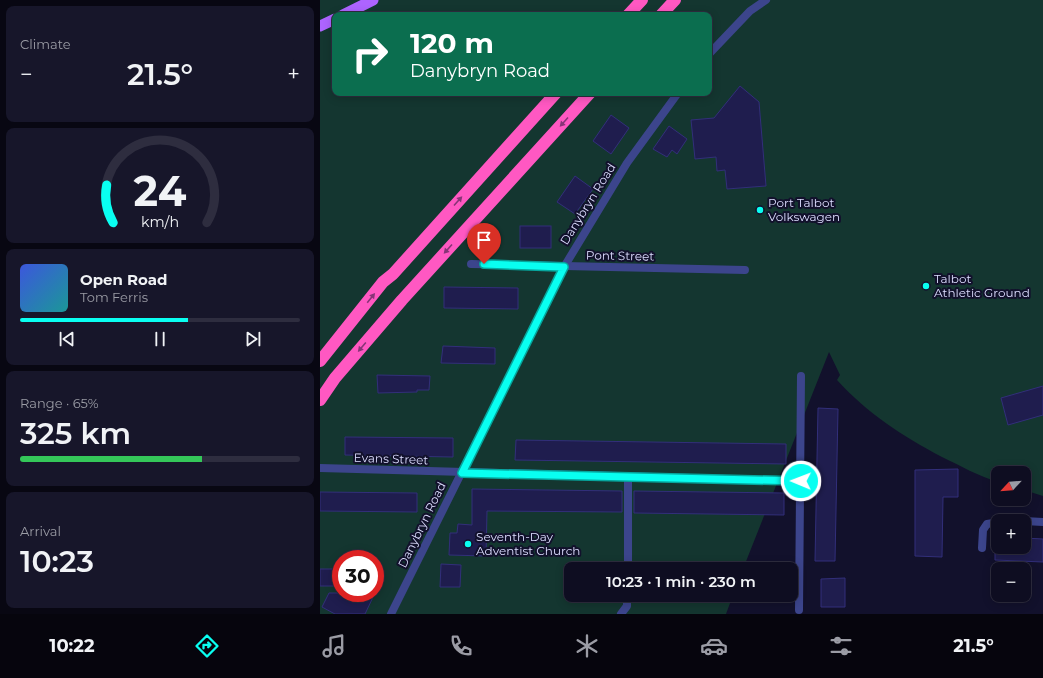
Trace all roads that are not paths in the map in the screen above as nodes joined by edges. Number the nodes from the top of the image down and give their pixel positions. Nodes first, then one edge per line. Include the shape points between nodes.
1 (373, 0) edge
2 (642, 0) edge
3 (675, 0) edge
4 (766, 0) edge
5 (349, 12) edge
6 (631, 12) edge
7 (664, 12) edge
8 (332, 20) edge
9 (320, 26) edge
10 (712, 51) edge
11 (553, 96) edge
12 (587, 96) edge
13 (676, 96) edge
14 (471, 264) dead end
15 (564, 267) junction
16 (744, 270) dead end
17 (320, 361) edge
18 (801, 376) dead end
19 (320, 400) edge
20 (320, 468) edge
21 (462, 473) junction
22 (628, 476) junction
23 (801, 481) junction
24 (1031, 521) edge
25 (1043, 522) edge
26 (991, 523) edge
27 (982, 548) dead end
28 (628, 562) edge
29 (627, 602) edge
30 (799, 610) dead end
31 (391, 614) edge
32 (621, 614) edge

1 - 5 main road
2 - 6 highway
3 - 7 highway
4 - 10 street via 750,11
8 - 9 main road
17 -> 11 highway via 383,282
12 -> 19 highway via 402,300
13 - 15 street, Danybryn Road via 627,163
14 - 15 street, Pont Street
15 - 16 street, Pont Street
15 - 21 street, Danybryn Road
18 - 23 street
20 - 21 street, Evans Street
21 - 22 street, Evans Street
21 - 31 street, Danybryn Road
22 - 23 street, Evans Street
22 - 28 street
23 - 30 street
24 - 25 street
26 - 27 street via 987,524 983,530
29 - 32 street

